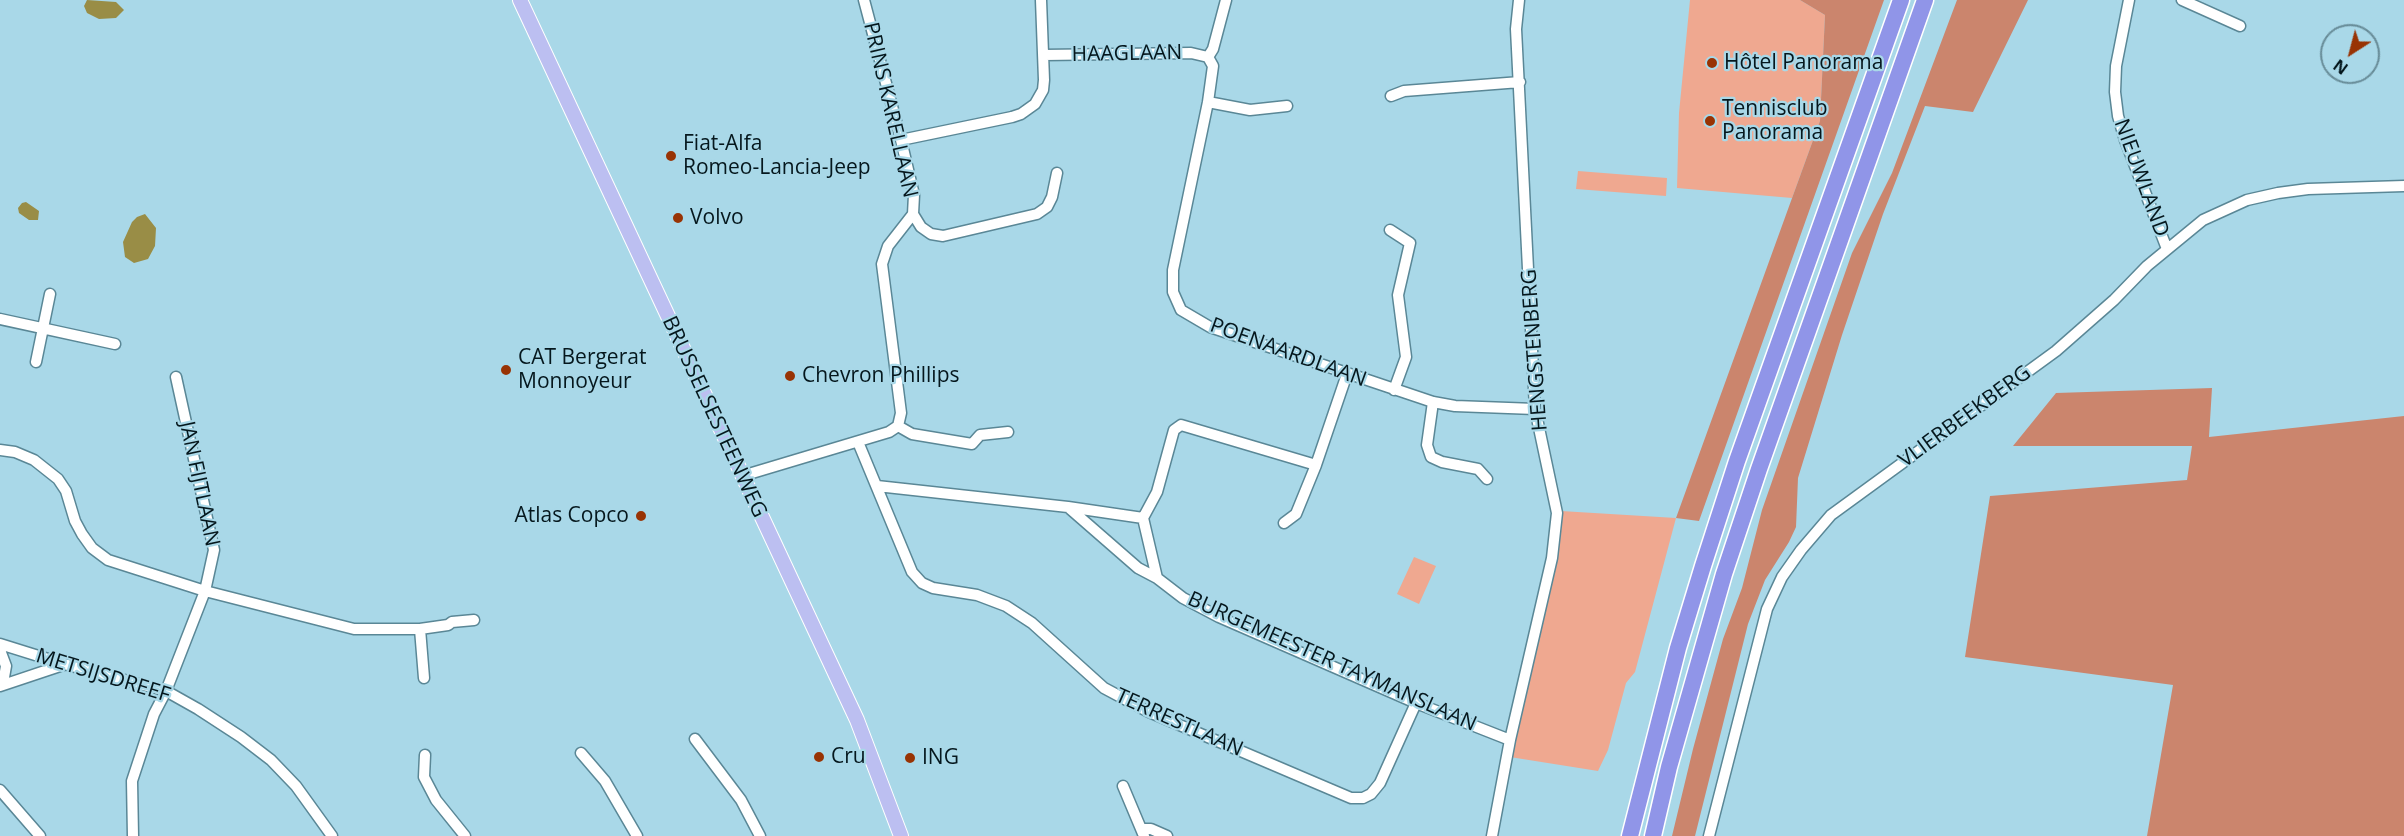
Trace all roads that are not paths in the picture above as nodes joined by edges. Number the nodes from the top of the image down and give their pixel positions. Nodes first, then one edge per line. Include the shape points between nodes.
1 (520, 0) edge
2 (864, 0) edge
3 (1041, 0) edge
4 (1226, 0) edge
5 (1902, 0) edge
6 (1925, 0) edge
7 (2129, 0) edge
8 (2182, 0) edge
9 (1517, 2) edge
10 (2240, 26) dead end
11 (1044, 56) junction
12 (1208, 57) junction
13 (1520, 82) junction
14 (1391, 96) dead end
15 (1208, 102) junction
16 (1287, 105) dead end
17 (901, 140) junction
18 (1057, 173) dead end
19 (2404, 186) edge
20 (913, 214) junction
21 (1390, 230) dead end
22 (2167, 249) junction
23 (50, 294) dead end
24 (0, 319) edge
25 (43, 328) junction
26 (115, 344) dead end
27 (36, 362) dead end
28 (1347, 374) junction
29 (176, 377) dead end
30 (1394, 390) junction
31 (1433, 402) junction
32 (1535, 409) junction
33 (898, 426) junction
34 (1008, 432) dead end
35 (858, 442) junction
36 (0, 450) edge
37 (1316, 465) junction
38 (742, 476) junction
39 (1487, 479) dead end
40 (877, 486) junction
41 (1068, 507) junction
42 (1143, 518) junction
43 (1284, 523) dead end
44 (1157, 578) junction
45 (205, 591) junction
46 (474, 620) dead end
47 (420, 629) junction
48 (0, 644) edge
49 (0, 650) edge
50 (64, 664) junction
51 (423, 678) dead end
52 (2, 685) edge
53 (166, 691) junction
54 (1416, 703) junction
55 (695, 739) dead end
56 (1510, 740) junction
57 (581, 753) dead end
58 (425, 755) dead end
59 (1123, 786) dead end
60 (0, 790) edge
61 (1143, 833) edge
62 (40, 836) edge
63 (133, 836) edge
64 (332, 836) edge
65 (465, 836) edge
66 (637, 836) edge
67 (760, 836) edge
68 (901, 836) edge
69 (1167, 836) edge
70 (1492, 836) edge
71 (1630, 836) edge
72 (1653, 836) edge
73 (1709, 836) edge

1 - 38 main road, BRUSSELSESTEENWEG
2 - 17 street, PRINS KARELLAAN
3 - 11 street
4 - 12 street, POENAARDLAAN
5 - 71 highway via 1710,545 1678,648
6 - 72 highway via 1724,574
7 - 22 street, NIEUWLAND via 2116,66 2118,116
8 - 10 street
9 - 13 street, HENGSTENBERG
11 - 12 street, HAAGLAAN via 1191,53
11 - 17 street via 1042,90 1035,104 1022,114
12 - 15 street, POENAARDLAAN via 1213,66
13 - 14 street via 1404,91
13 - 32 street, HENGSTENBERG
15 - 16 street via 1250,110
15 - 28 street, POENAARDLAAN via 1173,270 1173,292 1181,310 1210,327
17 - 20 street, PRINS KARELLAAN via 914,195
18 - 20 street via 1052,197 1037,214 943,236 921,227
19 - 22 street, VLIERBEEKBERG via 2308,189 2247,200 2203,220
20 - 33 street, PRINS KARELLAAN via 888,246 882,264 901,413
21 - 30 street via 1410,243 1398,295 1406,357
22 - 73 street, VLIERBEEKBERG via 2056,351 1843,505 1818,528 1773,595 1761,626
23 - 25 street
24 - 25 street
25 - 26 street
25 - 27 street
28 - 30 street, POENAARDLAAN
28 - 37 street
29 - 45 street, JAN FIJTLAAN via 214,550
30 - 31 street, POENAARDLAAN
31 - 32 street, POENAARDLAAN
31 - 39 street via 1427,445 1431,457 1478,469
32 - 56 street, HENGSTENBERG via 1557,513 1552,558
33 - 34 street via 912,434 972,444 980,435
33 - 35 street
35 - 38 street
35 - 40 street, TERRESTLAAN
36 - 45 street via 34,460 58,479 82,534 108,560
37 - 42 street via 1181,425 1174,430 1157,492
37 - 43 street via 1296,514
38 - 68 main road, BRUSSELSESTEENWEG via 857,720
40 - 41 street
40 - 54 street, TERRESTLAAN via 912,572 922,583 1006,606 1032,623 1104,688 1149,712 1351,798 1371,794 1380,783
41 - 42 street
41 - 44 street, BURGEMEESTER TAYMANSLAAN via 1138,568
42 - 44 street
44 - 54 street, BURGEMEESTER TAYMANSLAAN via 1183,598 1219,617
45 - 47 street via 354,629
45 - 53 street, JAN FIJTLAAN
46 - 47 street
47 - 51 street
48 - 50 street, METSIJSDREEF
49 - 52 street via 6,666
50 - 52 street
50 - 53 street, METSIJSDREEF
53 - 63 street, JAN FIJTLAAN via 154,714 132,781
53 - 64 street, METSIJSDREEF via 271,760 296,786
54 - 56 street, BURGEMEESTER TAYMANSLAAN
55 - 67 street via 741,800
56 - 70 street, HENGSTENBERG
57 - 66 street via 605,781
58 - 65 street via 424,777 436,800
59 - 61 street
60 - 62 street
61 - 69 street via 1151,829

